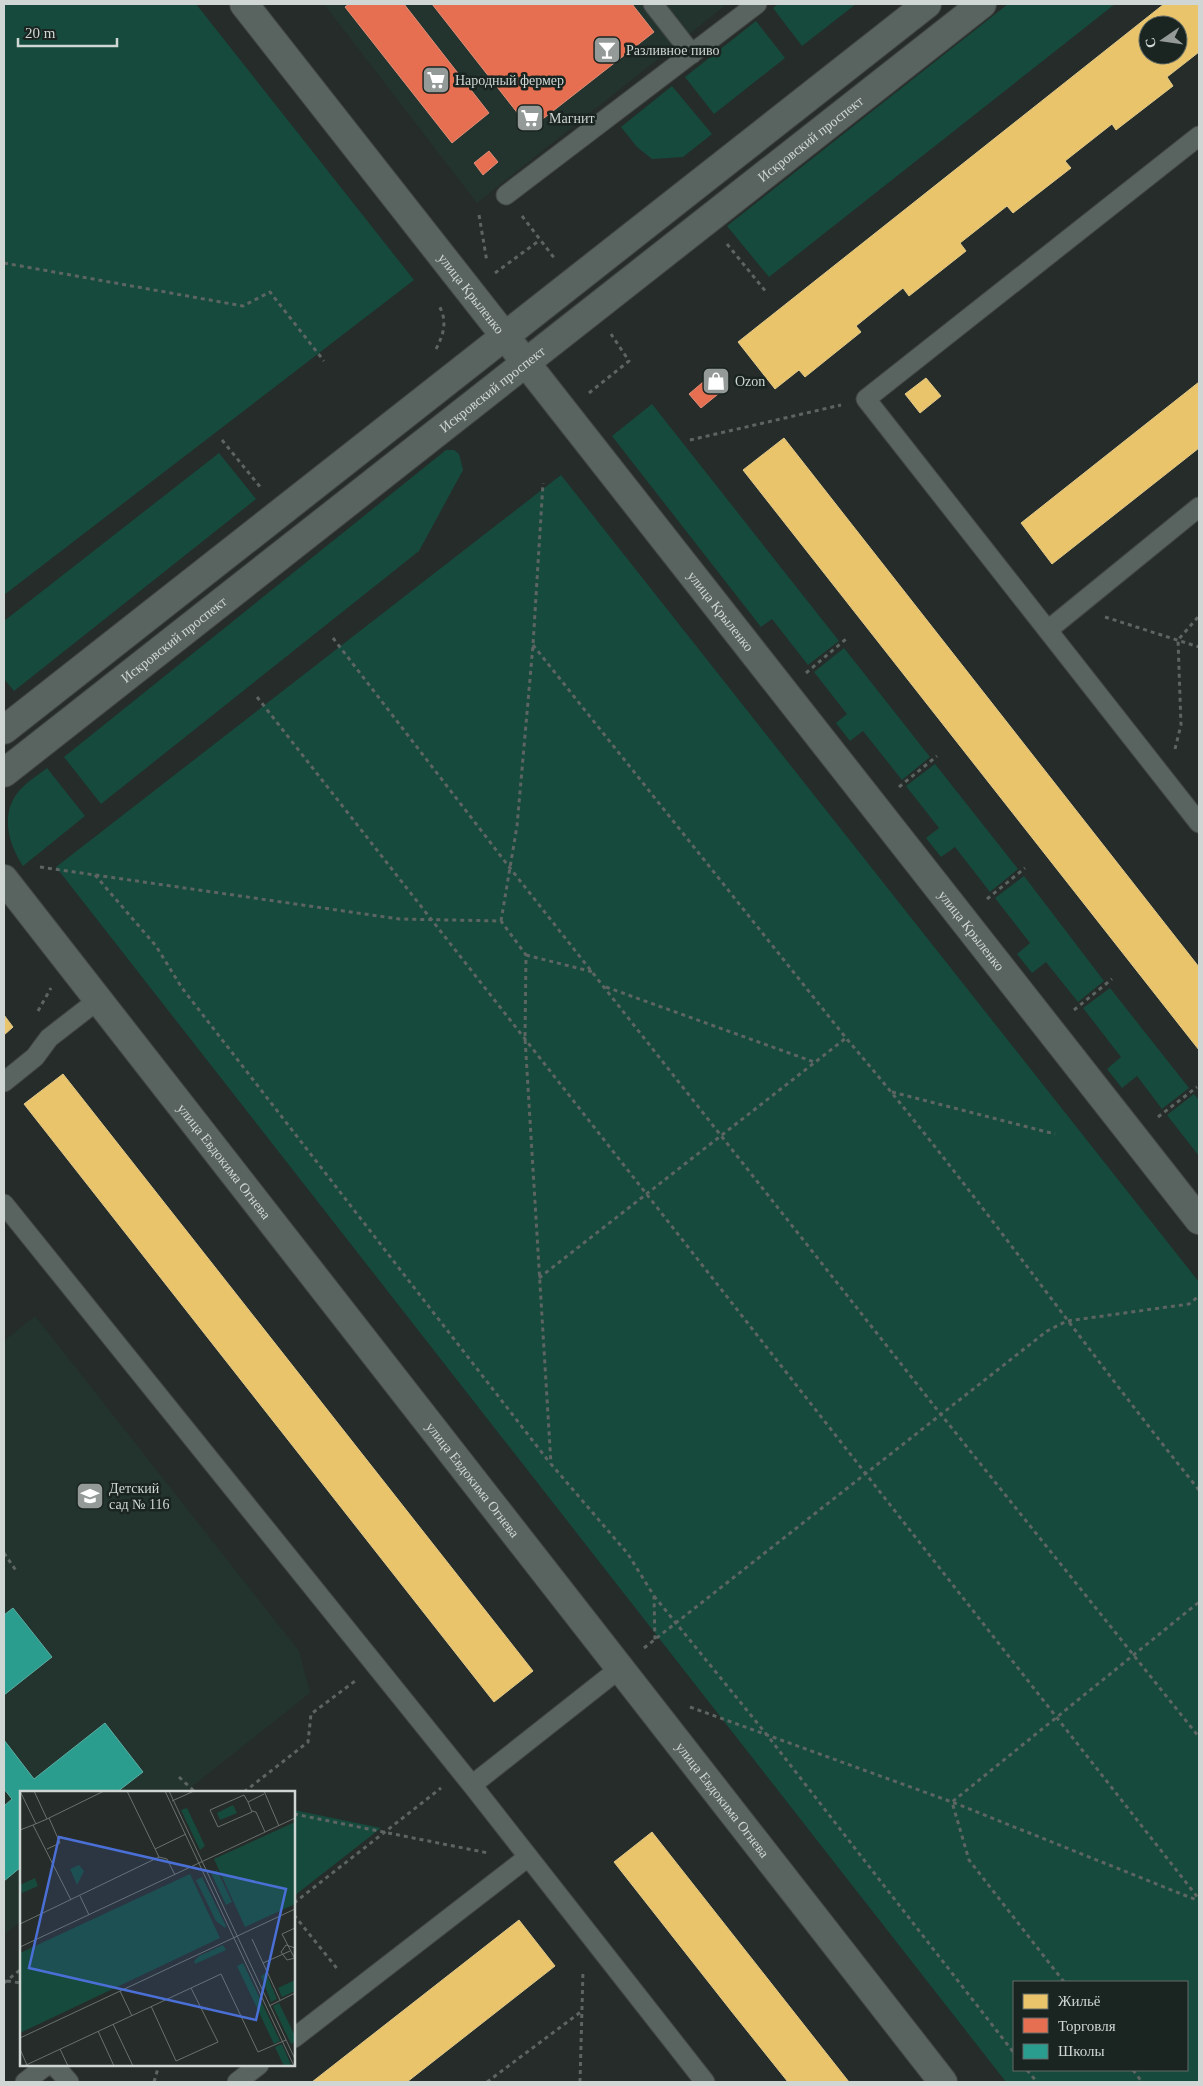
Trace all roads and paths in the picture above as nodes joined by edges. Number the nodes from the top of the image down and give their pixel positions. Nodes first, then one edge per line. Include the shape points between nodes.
1 (244, 4) edge
2 (653, 4) edge
3 (757, 4) edge
4 (927, 4) edge
5 (982, 4) edge
6 (692, 54) junction
7 (1199, 136) edge
8 (506, 195) joint
9 (479, 215) dead end
10 (540, 240) junction
11 (727, 243) dead end
12 (557, 262) dead end
13 (4, 263) edge
14 (488, 268) dead end
15 (490, 277) dead end
16 (767, 293) dead end
17 (434, 299) dead end
18 (607, 328) dead end
19 (505, 336) junction
20 (434, 352) dead end
21 (324, 361) dead end
22 (526, 362) junction
23 (582, 398) dead end
24 (866, 399) junction
25 (222, 440) dead end
26 (690, 440) dead end
27 (268, 482) dead end
28 (543, 484) dead end
29 (1199, 508) edge
30 (1076, 607) junction
31 (1199, 616) edge
32 (1048, 630) junction
33 (333, 638) dead end
34 (846, 639) dead end
35 (1178, 640) junction
36 (533, 645) junction
37 (1199, 647) edge
38 (784, 691) junction
39 (257, 697) dead end
40 (1181, 725) dead end
41 (4, 730) edge
42 (937, 756) dead end
43 (4, 773) edge
44 (875, 807) junction
45 (1199, 823) edge
46 (40, 867) dead end
47 (510, 868) junction
48 (1025, 868) dead end
49 (95, 875) junction
50 (4, 879) edge
51 (963, 919) junction
52 (432, 920) junction
53 (501, 920) junction
54 (526, 955) junction
55 (594, 972) junction
56 (1112, 979) dead end
57 (606, 987) junction
58 (98, 1000) junction
59 (1050, 1030) junction
60 (525, 1038) junction
61 (846, 1038) junction
62 (815, 1062) junction
63 (4, 1082) edge
64 (1197, 1087) dead end
65 (891, 1091) junction
66 (1055, 1134) dead end
67 (722, 1135) junction
68 (1133, 1136) junction
69 (647, 1193) junction
70 (4, 1204) edge
71 (1199, 1220) edge
72 (538, 1278) junction
73 (1199, 1296) edge
74 (1067, 1321) junction
75 (941, 1414) junction
76 (551, 1464) junction
77 (867, 1472) junction
78 (1199, 1490) edge
79 (4, 1553) edge
80 (17, 1572) dead end
81 (654, 1596) junction
82 (1199, 1602) edge
83 (676, 1623) junction
84 (655, 1640) junction
85 (644, 1648) dead end
86 (1135, 1655) junction
87 (376, 1666) junction
88 (619, 1669) junction
89 (690, 1707) dead end
90 (1056, 1718) junction
91 (767, 1735) junction
92 (1199, 1737) edge
93 (179, 1777) dead end
94 (467, 1779) junction
95 (194, 1791) edge
96 (245, 1791) edge
97 (952, 1802) junction
98 (295, 1814) edge
99 (384, 1832) junction
100 (528, 1857) junction
101 (1199, 1900) edge
102 (295, 1902) edge
103 (295, 1916) edge
104 (583, 1925) junction
105 (20, 1970) edge
106 (1063, 1981) edge
107 (5, 1982) edge
108 (20, 1983) edge
109 (355, 1991) junction
110 (582, 2011) junction
111 (295, 2037) edge
112 (1013, 2052) edge
113 (46, 2066) edge
114 (55, 2066) edge
115 (159, 2066) edge
116 (258, 2066) edge
117 (1028, 2071) edge
118 (1133, 2071) edge
119 (25, 2082) edge
120 (69, 2082) edge
121 (154, 2082) edge
122 (237, 2082) edge
123 (487, 2082) edge
124 (580, 2082) edge
125 (705, 2082) edge
126 (943, 2082) edge
127 (1037, 2082) edge
128 (1142, 2082) edge

1 - 19 street, улица Крыленко
2 - 6 lane
3 - 6 lane
4 - 19 street
5 - 22 street, Искровский проспект
6 - 8 lane
7 - 24 lane
8 - 10 path
9 - 14 path
10 - 12 path
10 - 15 path
11 - 16 path
13 - 21 path via 243,306 270,292
17 - 20 path via 444,314 443,335
18 - 23 path via 629,361
19 - 22 street, улица Крыленко
19 - 41 street
22 - 38 street, улица Крыленко
22 - 43 street, Искровский проспект
24 - 26 path
24 - 32 lane
25 - 27 path via 260,488
28 - 36 path
29 - 30 lane
30 - 32 lane
30 - 35 path
31 - 35 path
32 - 45 lane
33 - 47 path
34 - 38 path
35 - 37 path
35 - 40 path
36 - 47 path via 517,826
36 - 61 path
38 - 44 street, улица Крыленко
39 - 52 path
42 - 44 path
44 - 51 street, улица Крыленко
46 - 49 path
47 - 53 path
47 - 55 path
48 - 51 path
49 - 52 path via 399,919
49 - 76 path via 156,946 182,988
50 - 58 street, улица Евдокима Огнева
51 - 59 street, улица Крыленко
52 - 53 path
52 - 60 path
53 - 54 path
54 - 55 path
54 - 60 path
55 - 57 path
56 - 59 path
57 - 62 path
57 - 67 path
58 - 63 lane via 49,1038 34,1057
58 - 88 street, улица Евдокима Огнева
59 - 68 street, улица Крыленко
60 - 69 path
60 - 72 path
61 - 62 path
61 - 65 path
62 - 67 path
64 - 68 path
65 - 66 path
65 - 74 path
67 - 69 path
67 - 75 path
68 - 71 street, улица Крыленко
69 - 72 path
69 - 77 path
70 - 87 lane
72 - 76 path
73 - 74 path via 1189,1304
74 - 75 path via 1047,1331
74 - 78 path
75 - 77 path
75 - 86 path
76 - 81 path via 628,1554
77 - 83 path
77 - 90 path
79 - 80 path
81 - 83 path
81 - 84 path
82 - 86 path
83 - 84 path
83 - 91 path
84 - 85 path
86 - 90 path
86 - 92 path
87 - 94 lane
87 - 96 path via 311,1714 308,1742
88 - 94 lane
88 - 126 street, улица Евдокима Огнева
89 - 91 path
90 - 97 path
90 - 101 path
91 - 97 path
91 - 112 path
93 - 95 path
94 - 99 path
94 - 100 lane
97 - 101 path
97 - 106 path via 968,1860
98 - 99 path
99 - 100 path via 496,1855
99 - 102 path
100 - 104 lane
100 - 109 lane
103 - 109 path
104 - 110 path
104 - 125 lane
105 - 107 path
107 - 108 path
109 - 111 lane
110 - 123 path
110 - 124 path
113 - 119 lane
114 - 120 lane
115 - 121 path
116 - 122 lane
117 - 127 path
118 - 128 path

